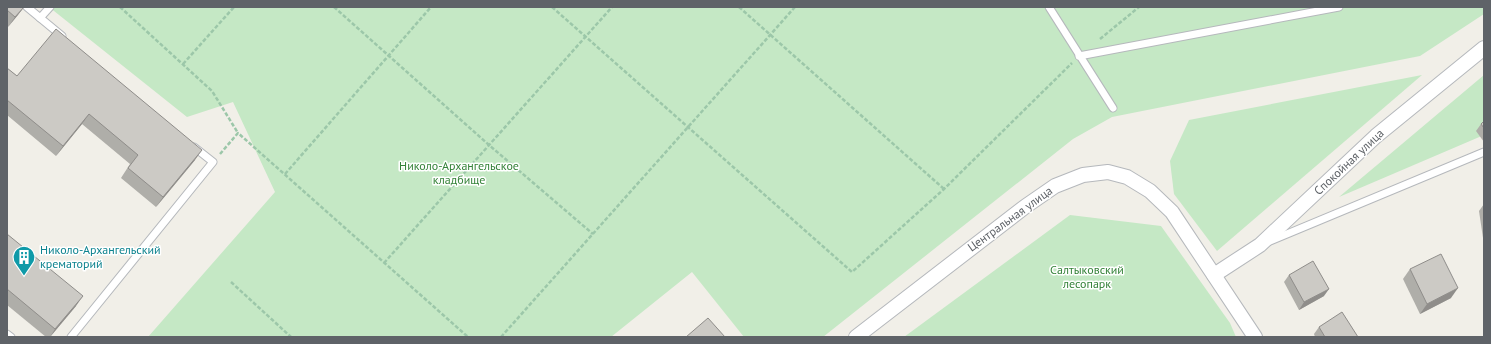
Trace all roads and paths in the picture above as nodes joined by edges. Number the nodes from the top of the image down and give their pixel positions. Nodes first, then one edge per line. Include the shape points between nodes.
1 (26, 7) edge
2 (50, 7) edge
3 (120, 7) edge
4 (234, 7) edge
5 (334, 7) edge
6 (431, 7) edge
7 (552, 7) edge
8 (612, 7) edge
9 (739, 7) edge
10 (795, 7) edge
11 (1049, 7) edge
12 (1139, 7) edge
13 (1339, 7) edge
14 (40, 18) junction
15 (770, 35) junction
16 (585, 37) junction
17 (70, 43) edge
18 (1484, 48) edge
19 (388, 56) junction
20 (1079, 56) junction
21 (183, 64) junction
22 (1113, 108) dead end
23 (688, 128) junction
24 (238, 133) junction
25 (189, 142) edge
26 (489, 146) junction
27 (1484, 152) edge
28 (213, 162) junction
29 (284, 174) junction
30 (944, 189) junction
31 (593, 234) junction
32 (1260, 245) junction
33 (384, 263) junction
34 (1214, 275) junction
35 (231, 282) dead end
36 (7, 334) edge
37 (11, 337) edge
38 (71, 337) edge
39 (291, 337) edge
40 (468, 337) edge
41 (501, 337) edge
42 (856, 337) edge
43 (1255, 337) edge

1 - 14 lane
2 - 14 lane
3 - 21 path
4 - 21 path
5 - 19 path
6 - 19 path
7 - 16 path
8 - 16 path
9 - 15 path
10 - 15 path
11 - 20 lane
12 - 20 path
13 - 20 lane
14 - 17 lane
15 - 23 path
15 - 30 path
16 - 23 path
16 - 26 path
18 - 32 street, Спокойная улица via 1376,136
19 - 26 path
19 - 29 path
20 - 22 lane
20 - 30 path
21 - 24 path via 212,90
23 - 30 path via 852,272
23 - 31 path
24 - 28 path
24 - 29 path
25 - 28 lane
26 - 31 path
26 - 33 path
27 - 32 lane
28 - 38 lane
29 - 33 path
31 - 41 path
32 - 34 street, Спокойная улица
33 - 40 path
34 - 42 street, Центральная улица via 1172,212 1150,191 1127,177 1108,172 1083,175 1055,186 1026,206
34 - 43 street, Центральная улица
35 - 39 path
36 - 37 lane

